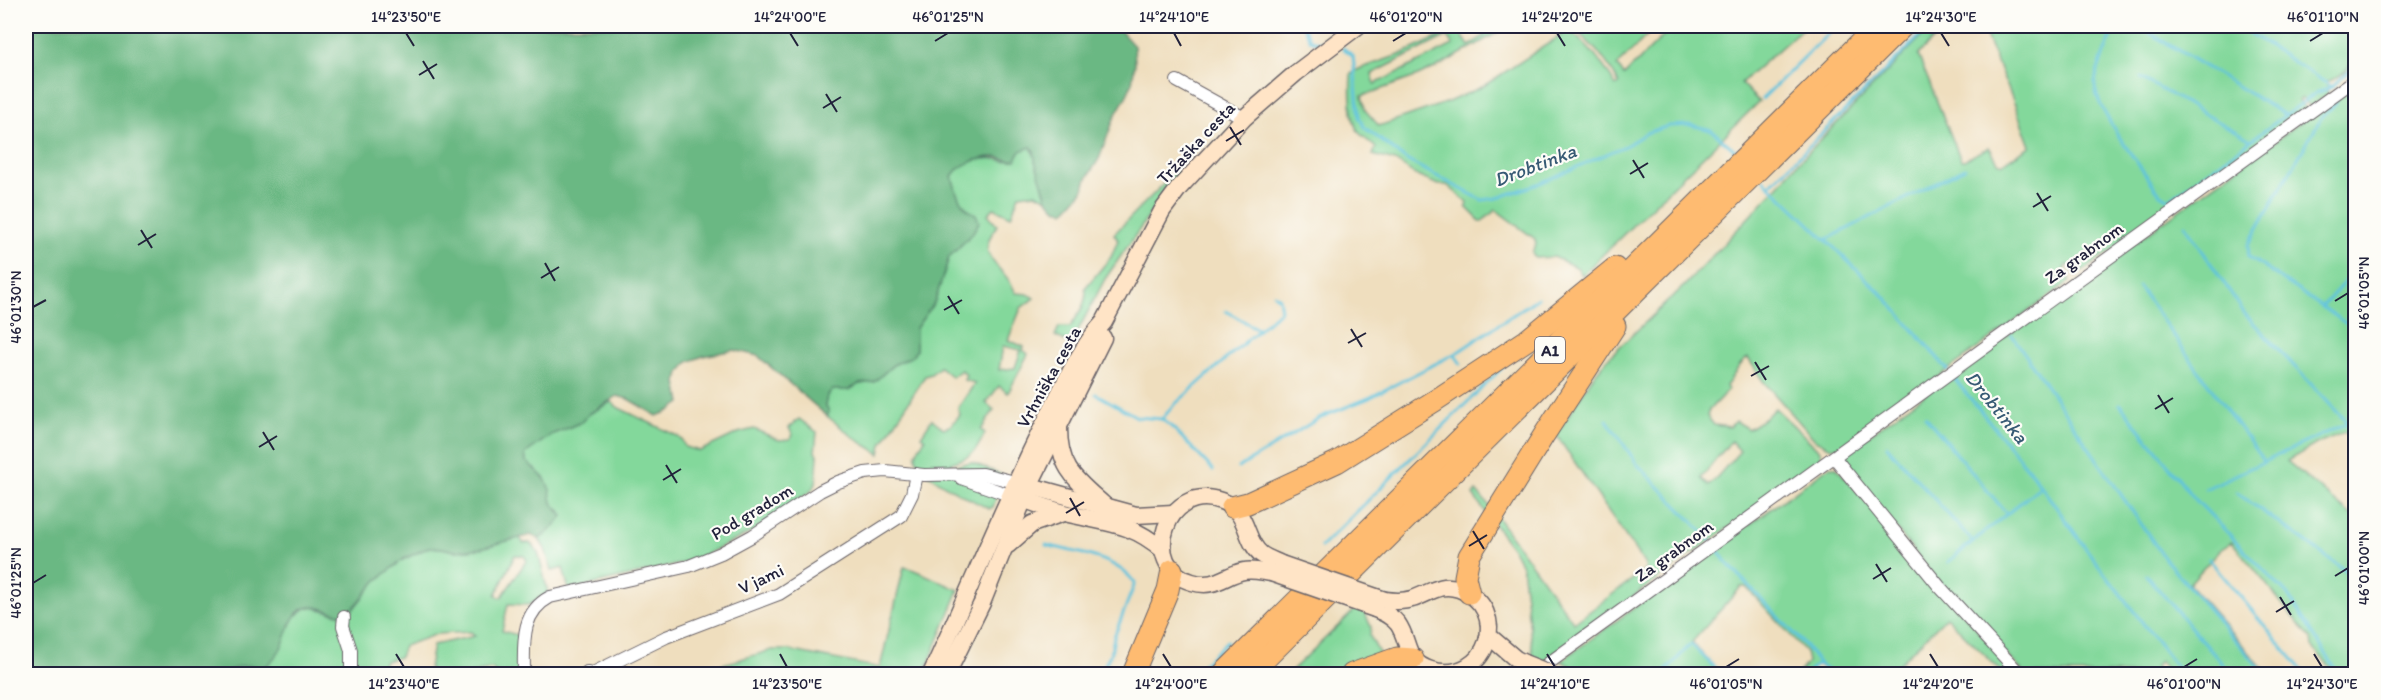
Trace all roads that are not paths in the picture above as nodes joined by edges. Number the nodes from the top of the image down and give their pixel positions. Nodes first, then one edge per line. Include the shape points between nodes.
1 (1358, 26) edge
2 (1877, 26) edge
3 (1904, 26) edge
4 (2355, 79) edge
5 (1177, 81) dead end
6 (1244, 118) junction
7 (1719, 182) junction
8 (1650, 277) junction
9 (1104, 322) junction
10 (1059, 428) junction
11 (1834, 456) junction
12 (916, 474) junction
13 (1019, 490) junction
14 (1107, 507) junction
15 (1232, 507) junction
16 (1063, 513) junction
17 (1173, 513) junction
18 (1005, 547) junction
19 (1163, 550) junction
20 (1276, 568) junction
21 (1172, 570) junction
22 (1469, 593) junction
23 (1380, 604) junction
24 (344, 616) dead end
25 (1489, 636) junction
26 (1480, 656) junction
27 (1418, 663) junction
28 (1525, 665) edge
29 (1360, 671) edge
30 (587, 672) dead end
31 (940, 673) edge
32 (351, 675) edge
33 (524, 675) edge
34 (1133, 675) edge
35 (1223, 675) edge
36 (1250, 675) edge
37 (1552, 675) edge
38 (2020, 675) edge

1 - 6 main road, Tržaška cesta
2 - 7 highway, A1
3 - 8 highway, A1
4 - 11 street, Za grabnom
5 - 6 street
6 - 9 main road, Tržaška cesta via 1162,212
7 - 15 highway via 1518,346 1337,462
7 - 35 highway, A1
8 - 22 highway via 1593,359 1469,556 1465,577
8 - 36 highway, A1
9 - 10 main road, Vrhniška cesta via 1104,336
9 - 13 main road, Vrhniška cesta via 1066,383
10 - 13 main road, Vrhniška cesta
10 - 14 main road via 1059,447 1067,468
11 - 28 street, Za grabnom
11 - 38 street via 1939,586
12 - 13 street, Pod gradom via 983,474
12 - 30 street, V jami via 901,516 779,594 666,637 593,674
12 - 33 street, Pod gradom via 885,471 851,477 820,491 752,536 689,566 550,597 534,608 528,621
13 - 14 main road
13 - 16 main road
13 - 18 main road, Vrhniška cesta
13 - 31 main road, Vrhniška cesta
14 - 17 main road via 1136,515
15 - 17 main road via 1208,498 1195,499
15 - 20 main road via 1252,542
16 - 18 main road via 1032,524
16 - 19 main road via 1132,528
17 - 19 main road via 1162,536
18 - 31 main road, Vrhniška cesta
19 - 21 main road
20 - 21 main road via 1244,571 1204,584
20 - 23 main road, bridge
21 - 34 highway via 1168,590
22 - 23 main road via 1443,586 1412,599
22 - 25 main road via 1487,615
23 - 27 main road via 1399,626 1408,653
24 - 32 street
25 - 26 main road
25 - 28 main road
26 - 27 main road via 1470,666 1443,673
26 - 28 main road
27 - 29 highway via 1397,658
28 - 37 main road, bridge

